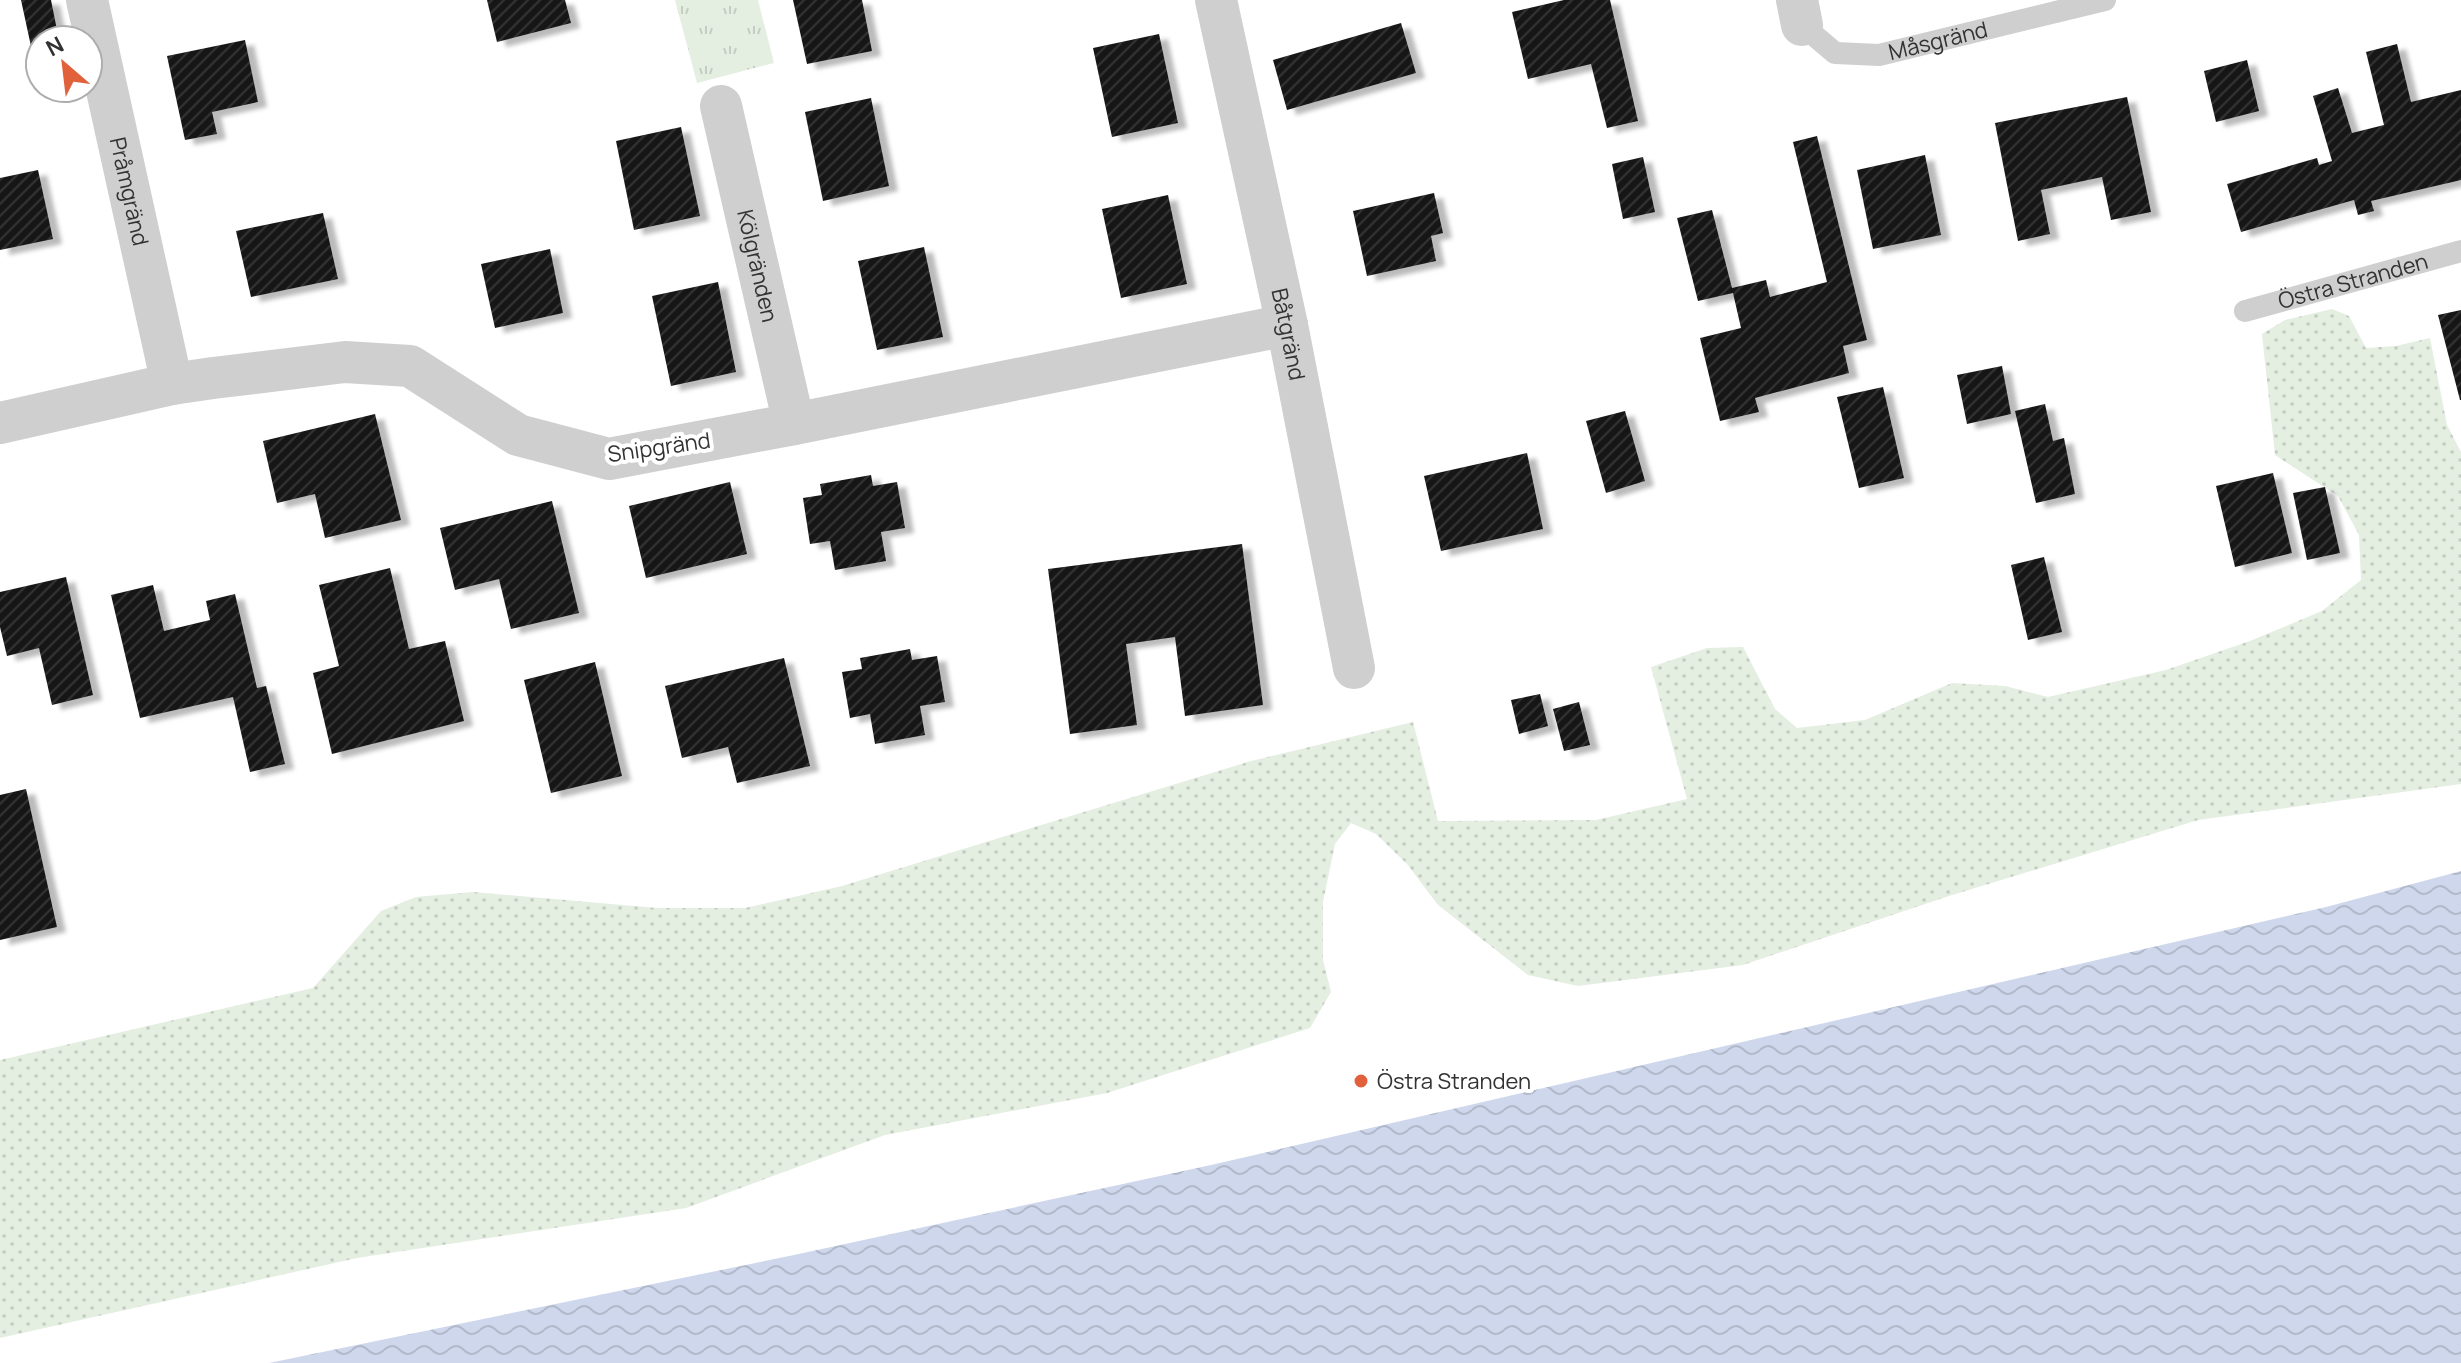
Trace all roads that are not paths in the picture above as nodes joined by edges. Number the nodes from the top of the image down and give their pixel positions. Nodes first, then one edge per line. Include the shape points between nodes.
1 (87, 0) edge
2 (1216, 0) edge
3 (2105, 0) edge
4 (1800, 12) edge
5 (721, 106) dead end
6 (2461, 251) edge
7 (2245, 311) dead end
8 (1287, 325) junction
9 (172, 384) junction
10 (0, 423) edge
11 (794, 424) junction
12 (1354, 668) dead end

1 - 9 street, Pråmgränd
2 - 8 street, Båtgränd
3 - 4 lane, Måsgränd via 1879,55 1835,53
5 - 11 street, Kölgränden
6 - 7 lane, Östra Stranden
8 - 11 street, Snipgränd
8 - 12 street, Båtgränd
9 - 10 street, Snipgränd
9 - 11 street, Snipgränd via 345,362 410,366 518,435 609,459

